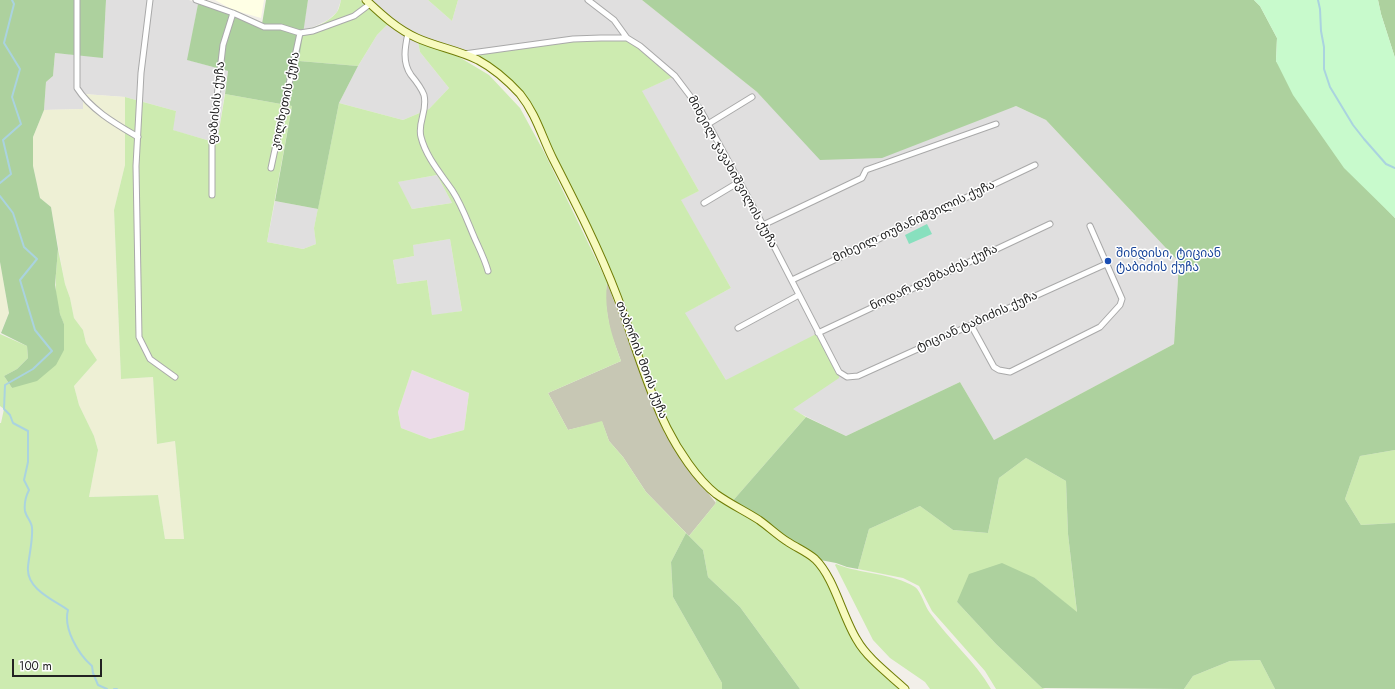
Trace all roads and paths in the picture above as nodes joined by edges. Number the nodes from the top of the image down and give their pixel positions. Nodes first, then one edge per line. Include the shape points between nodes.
1 (77, 0) edge
2 (150, 0) edge
3 (196, 0) edge
4 (588, 0) edge
5 (368, 2) edge
6 (233, 13) junction
7 (300, 33) junction
8 (408, 33) junction
9 (627, 38) junction
10 (464, 54) junction
11 (752, 97) dead end
12 (708, 124) junction
13 (996, 124) dead end
14 (138, 137) junction
15 (1036, 165) dead end
16 (271, 168) dead end
17 (739, 182) junction
18 (212, 195) dead end
19 (704, 203) dead end
20 (1050, 224) dead end
21 (763, 225) junction
22 (1090, 226) dead end
23 (1106, 264) junction
24 (488, 270) dead end
25 (792, 280) junction
26 (799, 295) junction
27 (971, 325) junction
28 (738, 328) dead end
29 (818, 333) junction
30 (847, 377) joint
31 (175, 378) dead end
32 (905, 689) edge

1 - 14 street via 77,88 82,96 111,120
2 - 14 street via 141,73
3 - 6 street
4 - 9 street via 614,20
5 - 7 street via 354,16
5 - 8 main road via 396,27
6 - 7 street via 264,27 281,27
6 - 18 street, ფაზისის ქუჩა via 223,45 212,140
7 - 16 street, კოლხეთის ქუჩა
8 - 10 main road
8 - 24 street via 404,48 405,62 424,95 426,108 420,127 421,137 437,170 467,218
9 - 10 street via 573,39
9 - 12 street, მიხეილ ჯავახიშვილის ქუჩა via 675,76
10 - 32 main road, თაბორის მთის ქუჩა via 493,69 514,88 532,112 606,267 647,382 683,457 714,492 804,551 821,566 857,642
11 - 12 street
12 - 17 street, მიხეილ ჯავახიშვილის ქუჩა
13 - 21 street via 866,170 862,178
14 - 31 street via 136,166 139,337 150,359
15 - 25 street, მიხეილ თუმანიშვილის ქუჩა
17 - 19 street
17 - 21 street, მიხეილ ჯავახიშვილის ქუჩა
20 - 29 street, ნოდარ დუმბაძეს ქუჩა
21 - 25 street, მიხეილ ჯავახიშვილის ქუჩა
22 - 23 street
23 - 27 street, ტიციან ტაბიძის ქუჩა
23 - 27 street via 1122,299 1120,305 1100,327 1015,371 1006,372 994,367
25 - 26 street, მიხეილ ჯავახიშვილის ქუჩა
26 - 28 street
26 - 29 street, მიხეილ ჯავახიშვილის ქუჩა
27 - 30 street, ტიციან ტაბიძის ქუჩა via 858,376
29 - 30 street, მიხეილ ჯავახიშვილის ქუჩა via 839,372

